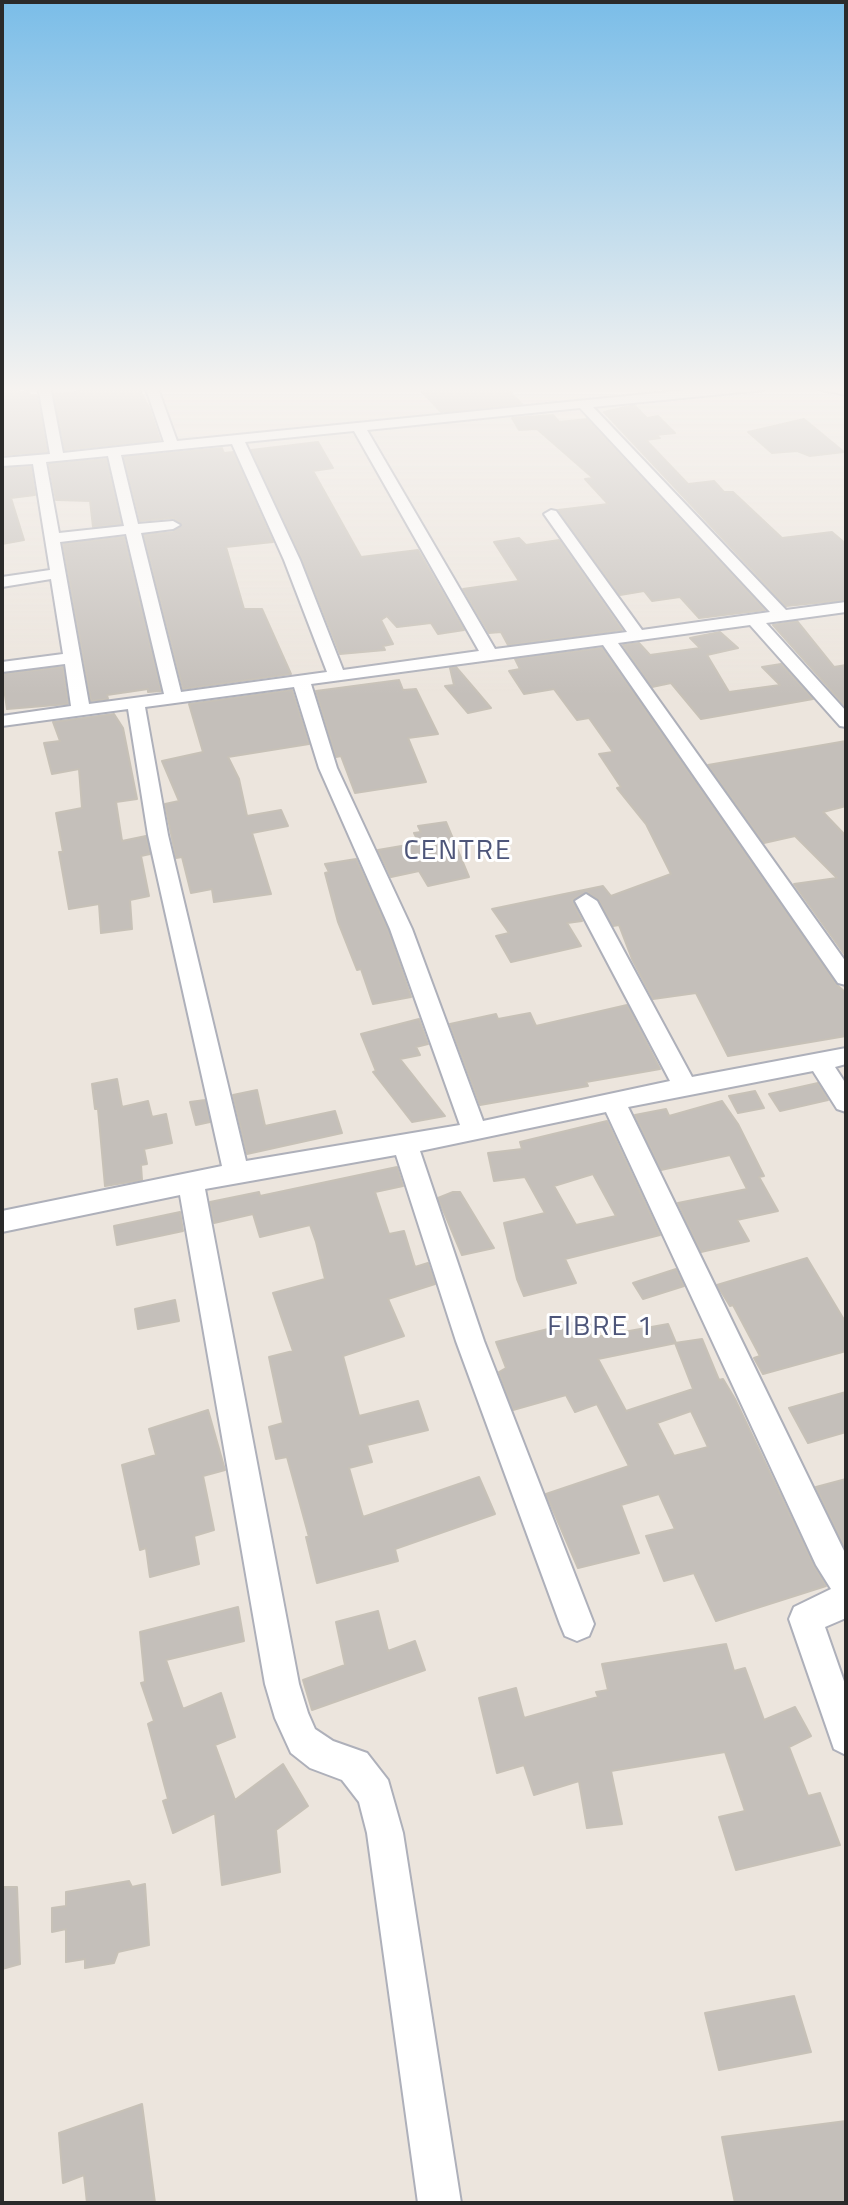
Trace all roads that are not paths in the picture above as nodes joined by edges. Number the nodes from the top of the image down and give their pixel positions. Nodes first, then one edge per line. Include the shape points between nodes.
1 (44, 489) edge
2 (122, 489) edge
3 (259, 489) edge
4 (394, 489) edge
5 (663, 489) edge
6 (551, 514) dead end
7 (173, 525) dead end
8 (131, 528) junction
9 (52, 538) junction
10 (57, 574) junction
11 (2, 582) edge
12 (843, 611) edge
13 (781, 615) junction
14 (755, 620) junction
15 (638, 636) junction
16 (608, 640) junction
17 (490, 656) junction
18 (71, 658) junction
19 (2, 667) edge
20 (337, 676) junction
21 (301, 681) junction
22 (174, 699) junction
23 (136, 704) junction
24 (81, 711) junction
25 (2, 721) edge
26 (846, 722) edge
27 (586, 901) dead end
28 (846, 978) edge
29 (846, 1056) edge
30 (819, 1061) junction
31 (686, 1088) junction
32 (614, 1101) junction
33 (846, 1103) edge
34 (475, 1132) junction
35 (405, 1144) junction
36 (236, 1173) junction
37 (191, 1183) junction
38 (2, 1223) edge
39 (846, 1583) edge
40 (846, 1602) edge
41 (578, 1624) dead end
42 (846, 1737) edge
43 (440, 2203) edge

1 - 9 street
2 - 8 street
3 - 20 street
4 - 17 street
5 - 13 street
6 - 15 street
7 - 8 street
8 - 9 street
8 - 22 street
9 - 10 street
10 - 11 street
10 - 18 street
12 - 13 street
13 - 14 street
14 - 15 street
14 - 26 street
15 - 16 street
16 - 17 street
16 - 28 street
17 - 20 street
18 - 19 street
18 - 24 street
20 - 21 street
21 - 22 street
21 - 34 street via 328,768 401,929
22 - 23 street
23 - 24 street
23 - 36 street via 158,835
24 - 25 street
27 - 31 street
29 - 30 street
30 - 31 street
30 - 33 street
31 - 32 street
32 - 34 street
32 - 39 street via 827,1554
34 - 35 street
35 - 36 street
35 - 41 street via 470,1341
36 - 37 street
37 - 38 street
37 - 43 street via 282,1684 292,1718 303,1741 323,1755 354,1766 374,1793 385,1833
40 - 42 street via 806,1619

